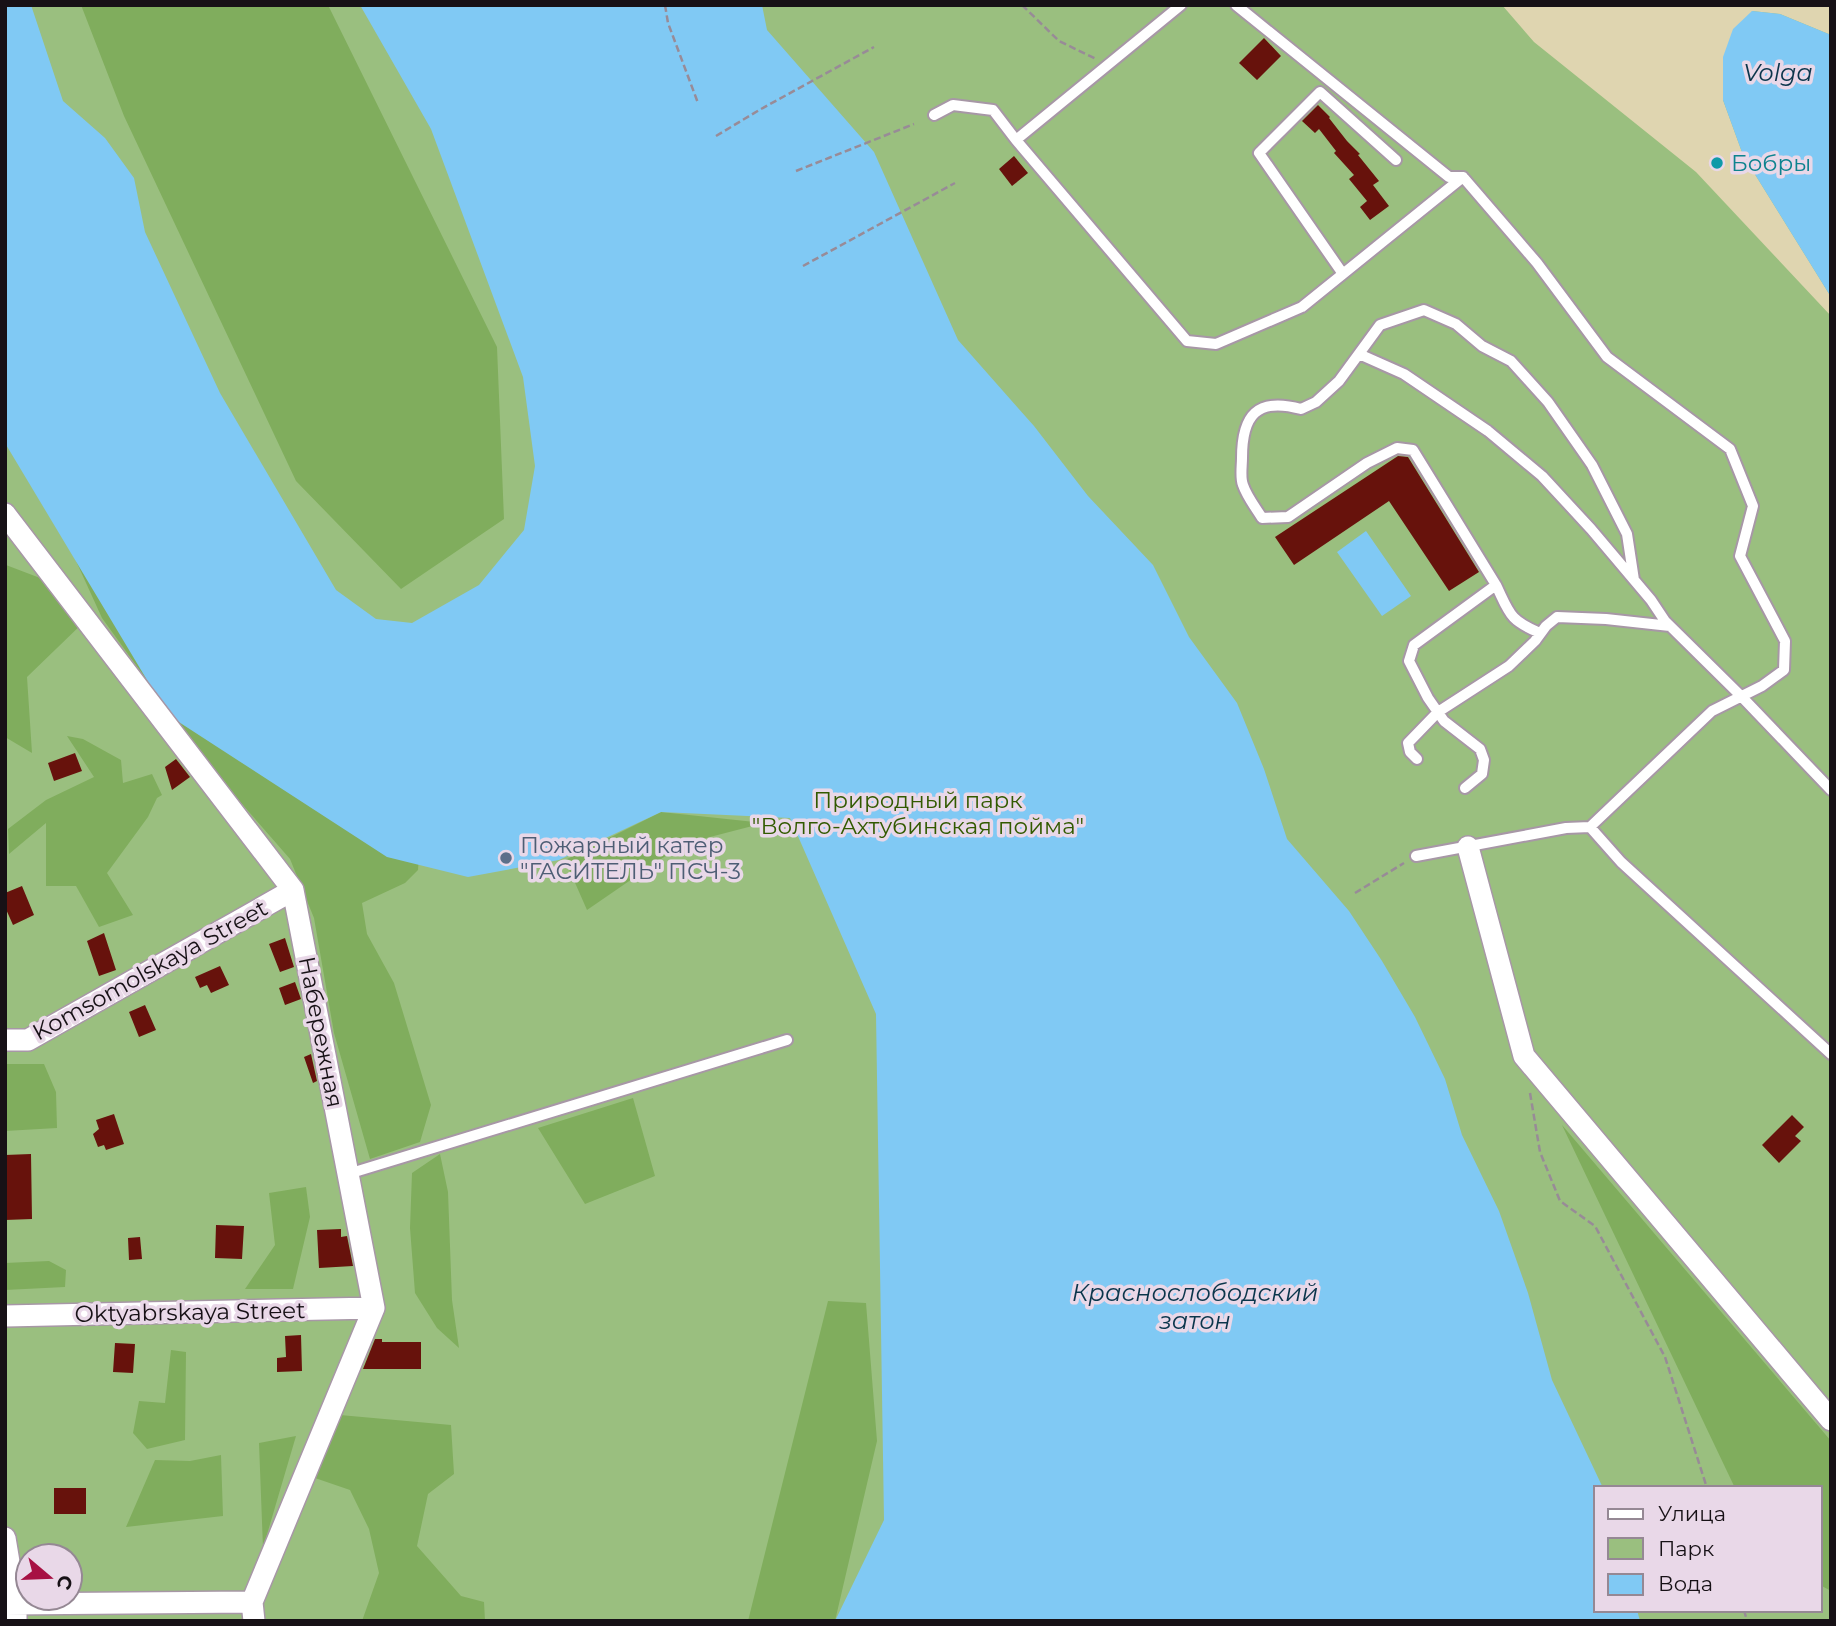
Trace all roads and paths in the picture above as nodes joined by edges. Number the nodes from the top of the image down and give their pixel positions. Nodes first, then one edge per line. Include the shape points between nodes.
1 (665, 5) edge
2 (1022, 5) edge
3 (1181, 5) edge
4 (1236, 5) edge
5 (874, 47) dead end
6 (1108, 65) junction
7 (698, 103) dead end
8 (934, 115) dead end
9 (914, 124) dead end
10 (716, 136) dead end
11 (1016, 140) junction
12 (1396, 160) dead end
13 (796, 171) dead end
14 (1463, 177) junction
15 (955, 183) dead end
16 (803, 266) dead end
17 (1343, 274) junction
18 (1359, 354) junction
19 (5, 514) edge
20 (1634, 580) junction
21 (1496, 585) junction
22 (1670, 626) junction
23 (1540, 633) junction
24 (1741, 696) junction
25 (1438, 712) junction
26 (1417, 759) dead end
27 (1465, 788) dead end
28 (1831, 790) edge
29 (1590, 827) junction
30 (1468, 847) junction
31 (1416, 856) joint
32 (293, 890) junction
33 (1354, 893) dead end
34 (5, 1040) edge
35 (787, 1040) dead end
36 (1831, 1054) edge
37 (1524, 1056) junction
38 (348, 1174) junction
39 (374, 1307) junction
40 (5, 1316) edge
41 (1831, 1420) edge
42 (1706, 1486) edge
43 (5, 1538) edge
44 (12, 1609) edge
45 (253, 1611) edge

1 - 7 path
2 - 6 path via 1059,41
3 - 6 lane
4 - 14 lane via 1449,177
5 - 10 path
6 - 11 lane
8 - 11 lane via 953,105 993,110
9 - 13 path
11 - 17 lane via 1187,341 1216,344 1302,307
12 - 17 lane via 1320,92 1259,153
14 - 17 lane
14 - 24 lane via 1537,263 1607,357 1730,449 1753,506 1740,556 1785,641 1784,670
15 - 16 path
18 - 20 lane via 1404,374 1488,430 1542,476
18 - 20 lane via 1380,325 1424,310 1456,324 1511,362 1548,402 1592,465 1627,534
18 - 21 lane via 1316,402 1301,409 1268,405 1251,414 1242,440 1242,483 1262,518 1288,517 1367,463 1396,448 1413,450
19 - 32 street, Набережная
20 - 22 lane
21 - 23 lane via 1511,617
21 - 25 lane via 1414,645 1409,661
22 - 23 lane via 1557,617
22 - 24 lane
23 - 25 lane via 1510,666
24 - 28 lane
24 - 29 lane via 1683,732
25 - 26 lane via 1408,743
25 - 27 lane via 1480,749 1484,760 1482,774
29 - 30 lane
29 - 36 lane via 1622,862
30 - 31 lane
30 - 37 street
31 - 33 path
32 - 34 street, Komsomolskaya Street via 28,1040
32 - 38 street, Набережная
35 - 38 lane
37 - 41 street
37 - 42 path via 1540,1152 1560,1201 1595,1226 1665,1357
38 - 39 street, Набережная
39 - 40 street, Oktyabrskaya Street
39 - 45 street
43 - 44 street
44 - 45 street

